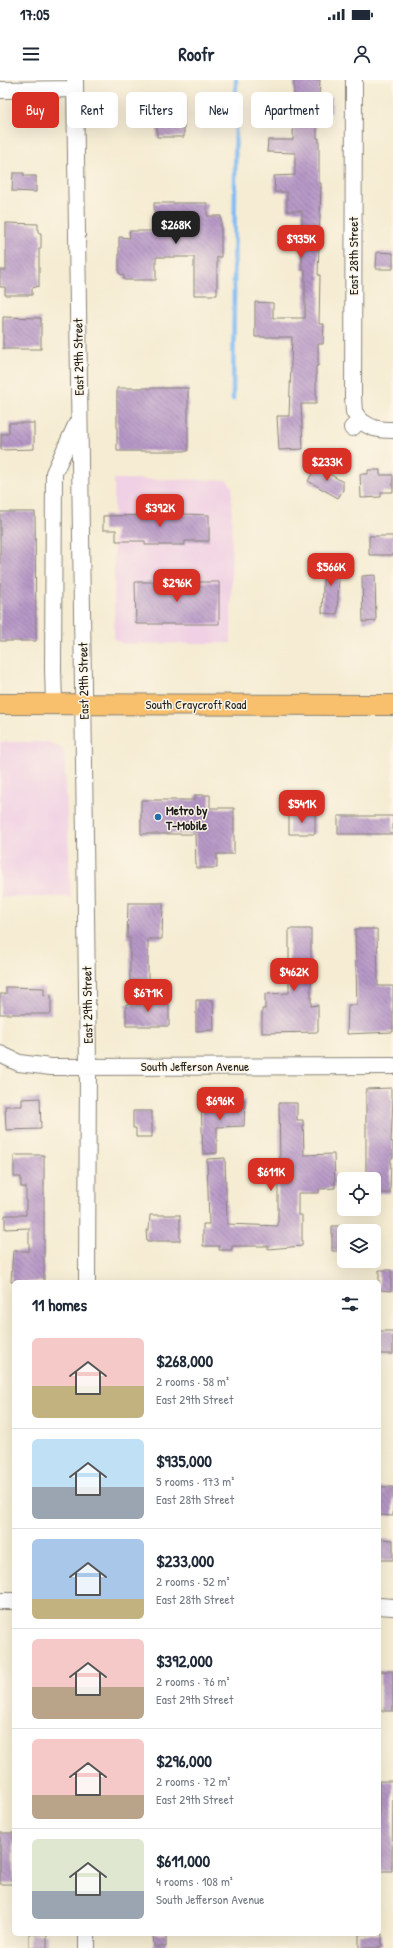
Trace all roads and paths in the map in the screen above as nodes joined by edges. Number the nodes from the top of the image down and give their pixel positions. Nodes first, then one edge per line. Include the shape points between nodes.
1 (354, 80) edge
2 (75, 84) edge
3 (0, 90) edge
4 (79, 420) junction
5 (393, 430) edge
6 (0, 704) edge
7 (54, 704) junction
8 (83, 704) junction
9 (393, 705) edge
10 (0, 1054) edge
11 (88, 1066) junction
12 (393, 1066) edge
13 (86, 1280) edge
14 (0, 1601) edge
15 (12, 1601) edge
16 (381, 1606) edge
17 (393, 1607) edge
18 (87, 1936) edge
19 (87, 1948) edge

1 - 5 street, East 28th Street via 354,412 356,424 378,430
2 - 3 street
2 - 4 street, East 29th Street
4 - 7 street via 54,473
4 - 8 street, East 29th Street
6 - 7 main road, South Craycroft Road
7 - 8 main road, South Craycroft Road
8 - 9 main road, South Craycroft Road
8 - 11 street, East 29th Street
10 - 11 street, South Jefferson Avenue via 19,1062 49,1067
11 - 12 street, South Jefferson Avenue
11 - 13 street, East 29th Street
14 - 15 street
16 - 17 street
18 - 19 street

